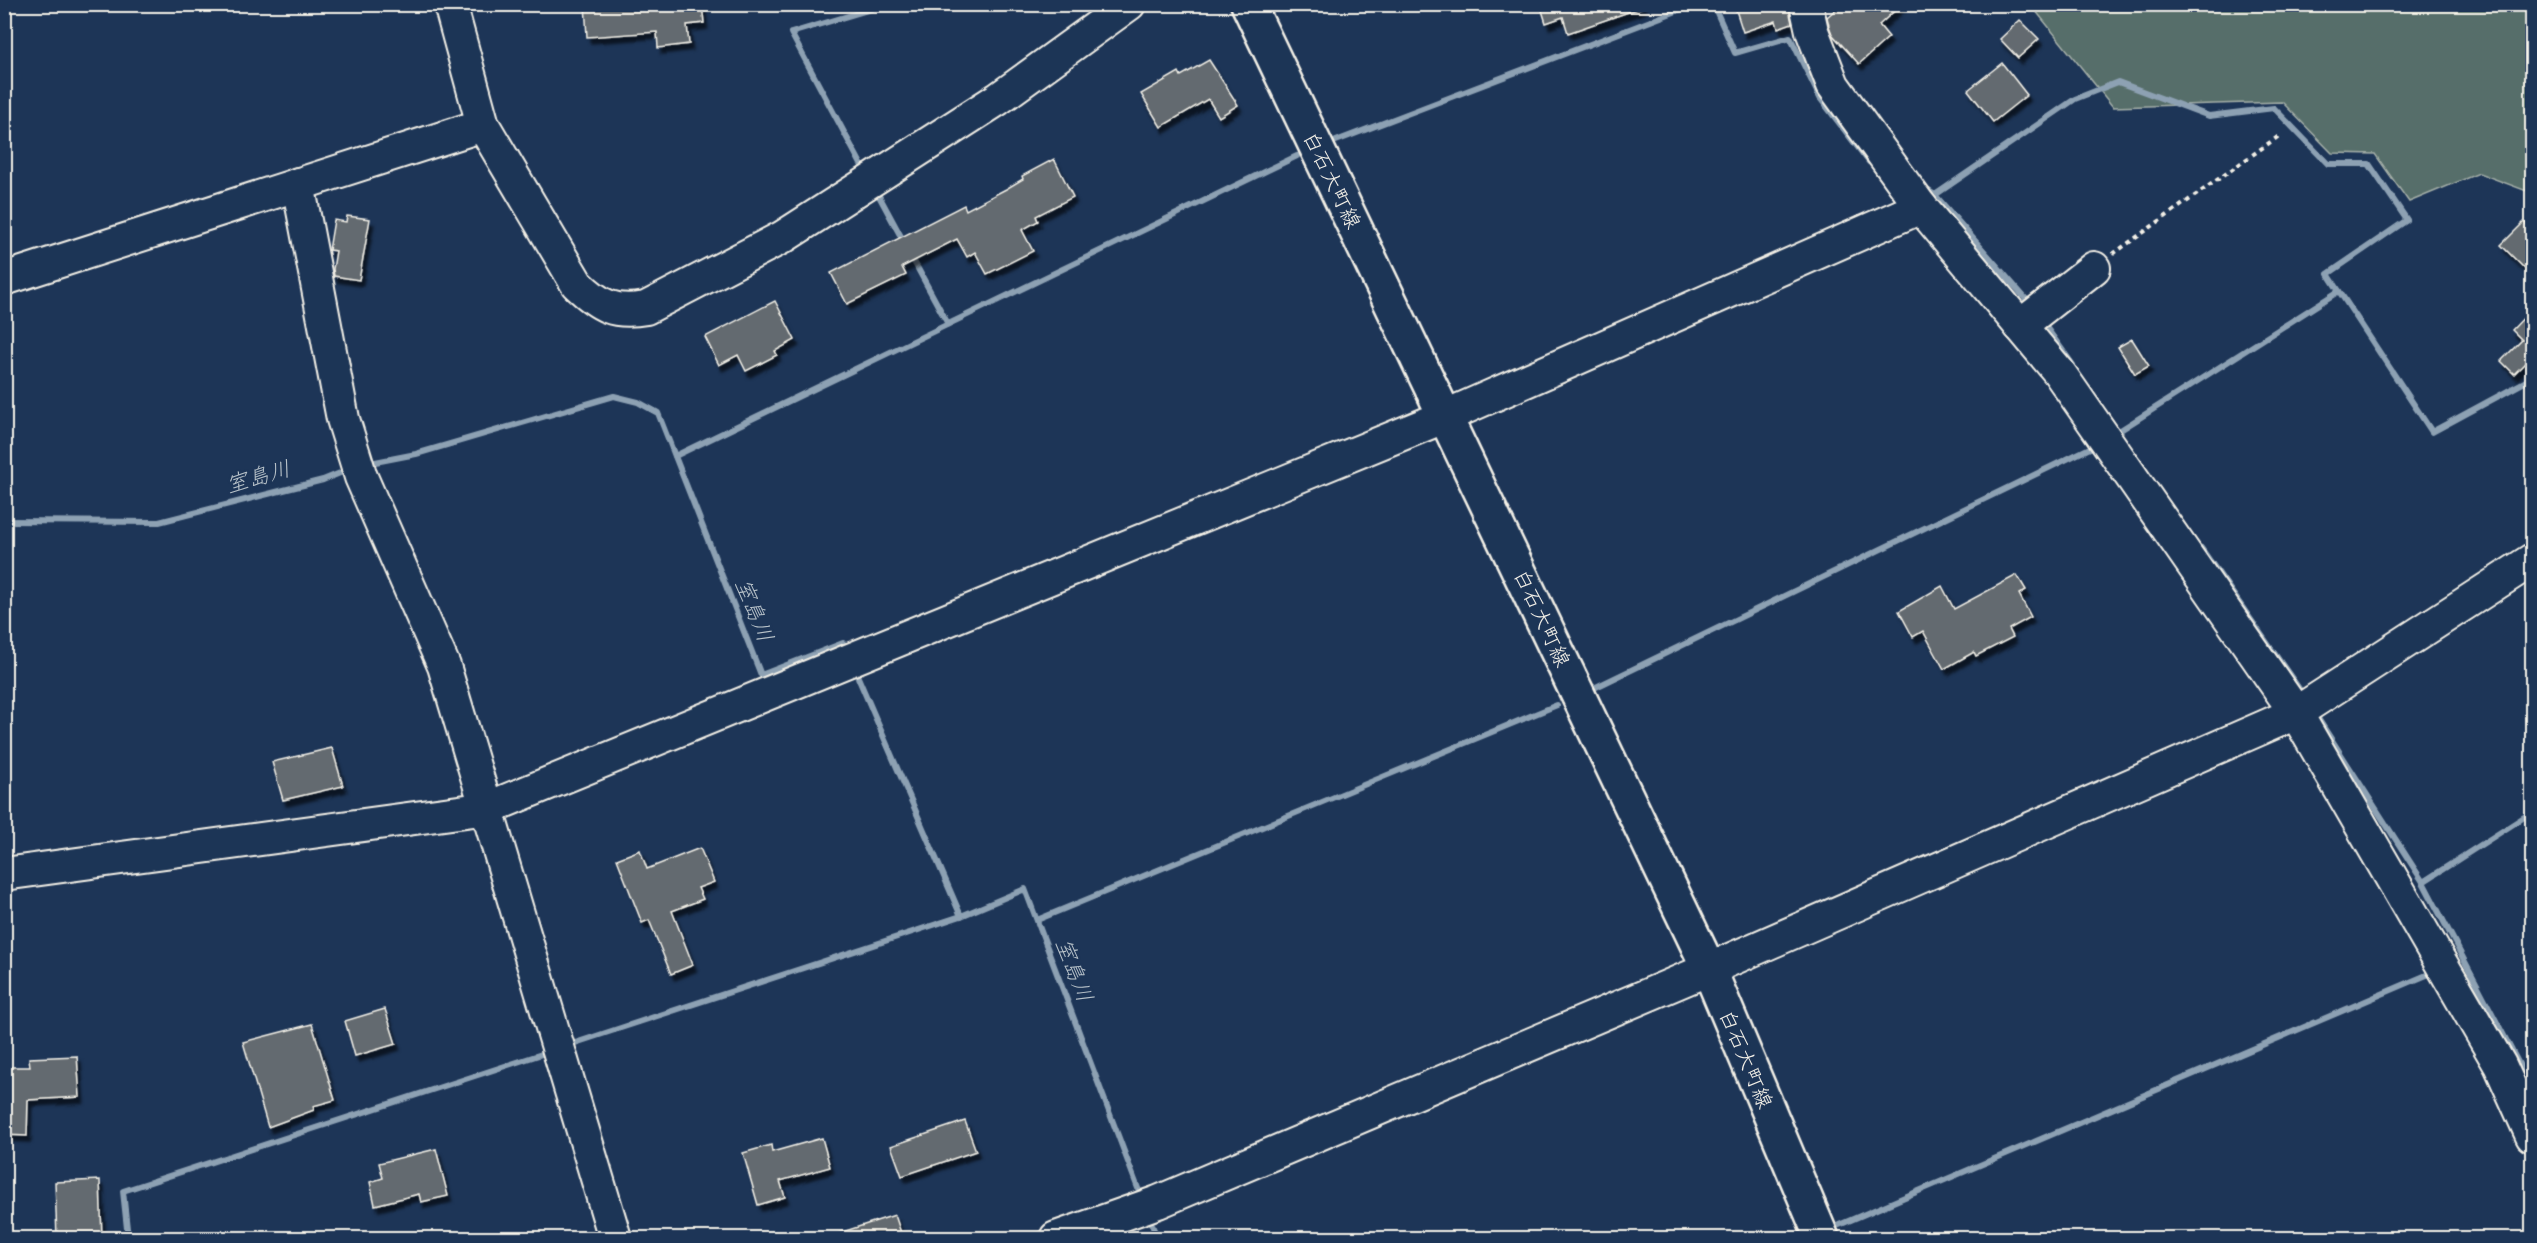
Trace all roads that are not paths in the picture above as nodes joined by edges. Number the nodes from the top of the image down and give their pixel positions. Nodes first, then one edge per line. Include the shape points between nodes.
1 (450, 4) edge
2 (1129, 4) edge
3 (1248, 4) edge
4 (1806, 4) edge
5 (483, 125) junction
6 (298, 184) junction
7 (1921, 207) junction
8 (2094, 268) road end
9 (4, 279) edge
10 (2031, 317) junction
11 (1446, 417) junction
12 (2532, 560) edge
13 (2296, 713) junction
14 (488, 808) junction
15 (4, 874) edge
16 (1709, 969) junction
17 (2532, 1136) edge
18 (615, 1239) edge
19 (1056, 1239) edge
20 (1822, 1239) edge

1 - 5 street
2 - 5 street via 998,99 783,237 646,308 624,312 596,302 577,284
3 - 11 main road, 白石大町線
4 - 7 street via 1833,85
5 - 6 street
6 - 9 street
6 - 14 street via 343,419 357,466 444,666
7 - 10 street
7 - 11 street
8 - 10 street
10 - 13 street via 2058,371
11 - 14 street
11 - 16 main road, 白石大町線
12 - 13 street
13 - 16 street
13 - 17 street via 2500,1065
14 - 15 street
14 - 18 street
16 - 19 street via 1145,1207
16 - 20 main road, 白石大町線

